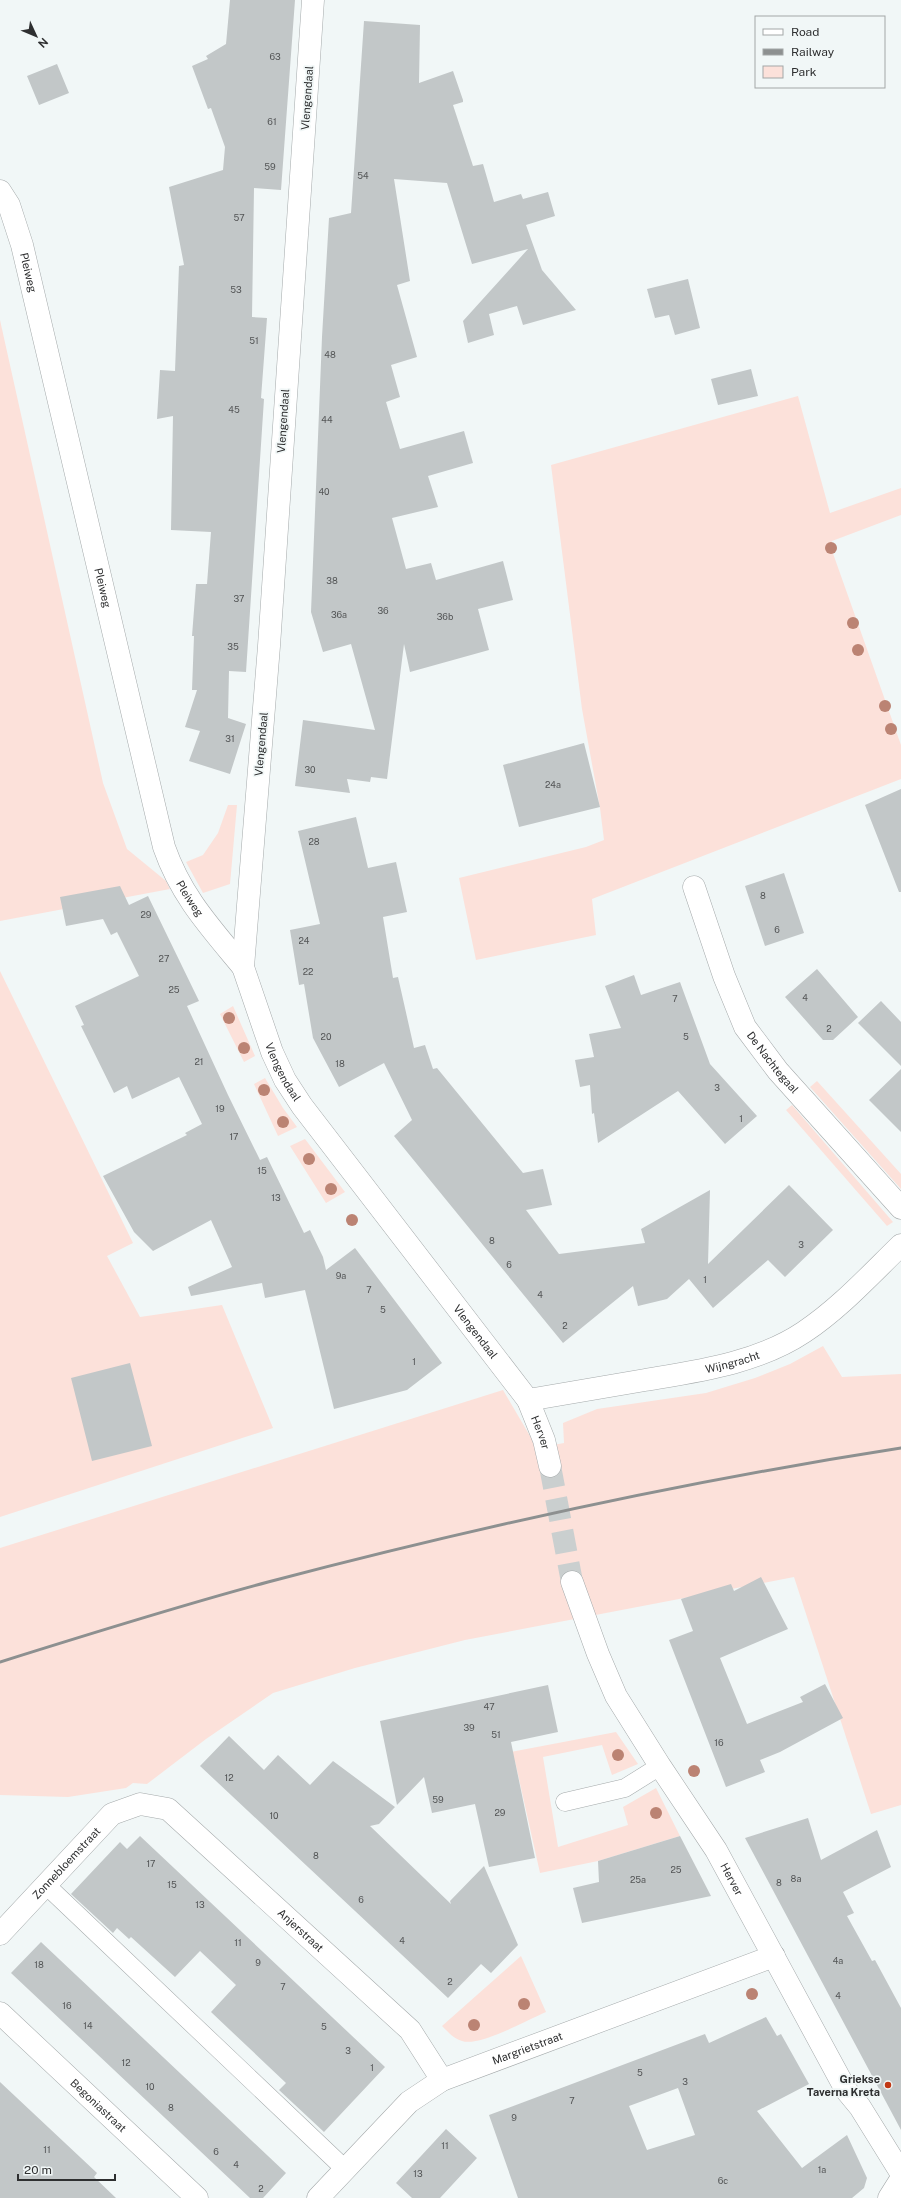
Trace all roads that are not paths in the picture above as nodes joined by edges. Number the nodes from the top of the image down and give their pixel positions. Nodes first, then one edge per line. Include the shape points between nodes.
1 (313, 0) edge
2 (0, 191) edge
3 (694, 887) dead end
4 (244, 967) junction
5 (901, 1208) edge
6 (901, 1245) edge
7 (528, 1400) junction
8 (550, 1466) tunnel mouth
9 (572, 1582) tunnel mouth
10 (660, 1766) junction
11 (565, 1802) dead end
12 (140, 1804) joint
13 (46, 1885) junction
14 (0, 1934) edge
15 (774, 1956) junction
16 (0, 2013) edge
17 (442, 2080) junction
18 (346, 2170) junction
19 (901, 2173) edge
20 (901, 2179) edge
21 (197, 2198) edge
22 (318, 2198) edge
23 (889, 2198) edge

1 - 4 street, Vlengendaal via 269,646
2 - 4 street, Pleiweg via 9,205 22,245 164,847 181,888 201,917
3 - 5 street, De Nachtegaal via 724,976 745,1027 778,1071
4 - 7 street, Vlengendaal via 284,1080
6 - 7 street, Wijngracht via 837,1307 803,1333 772,1348 741,1360 704,1369
7 - 8 street, Herver via 544,1440
9 - 10 street, Herver via 606,1675 628,1717
10 - 11 lane via 625,1788
10 - 15 street, Herver via 716,1850
12 - 13 street, Zonnebloemstraat via 112,1814
12 - 17 street, Anjerstraat via 168,1809 198,1836 410,2030
13 - 14 street, Zonnebloemstraat
13 - 18 lane
15 - 17 street, Margrietstraat
15 - 19 street, Herver via 846,2090 860,2107
16 - 21 street, Begoniastraat
17 - 18 street, Margrietstraat via 409,2102
18 - 22 street, Margrietstraat
20 - 23 street

